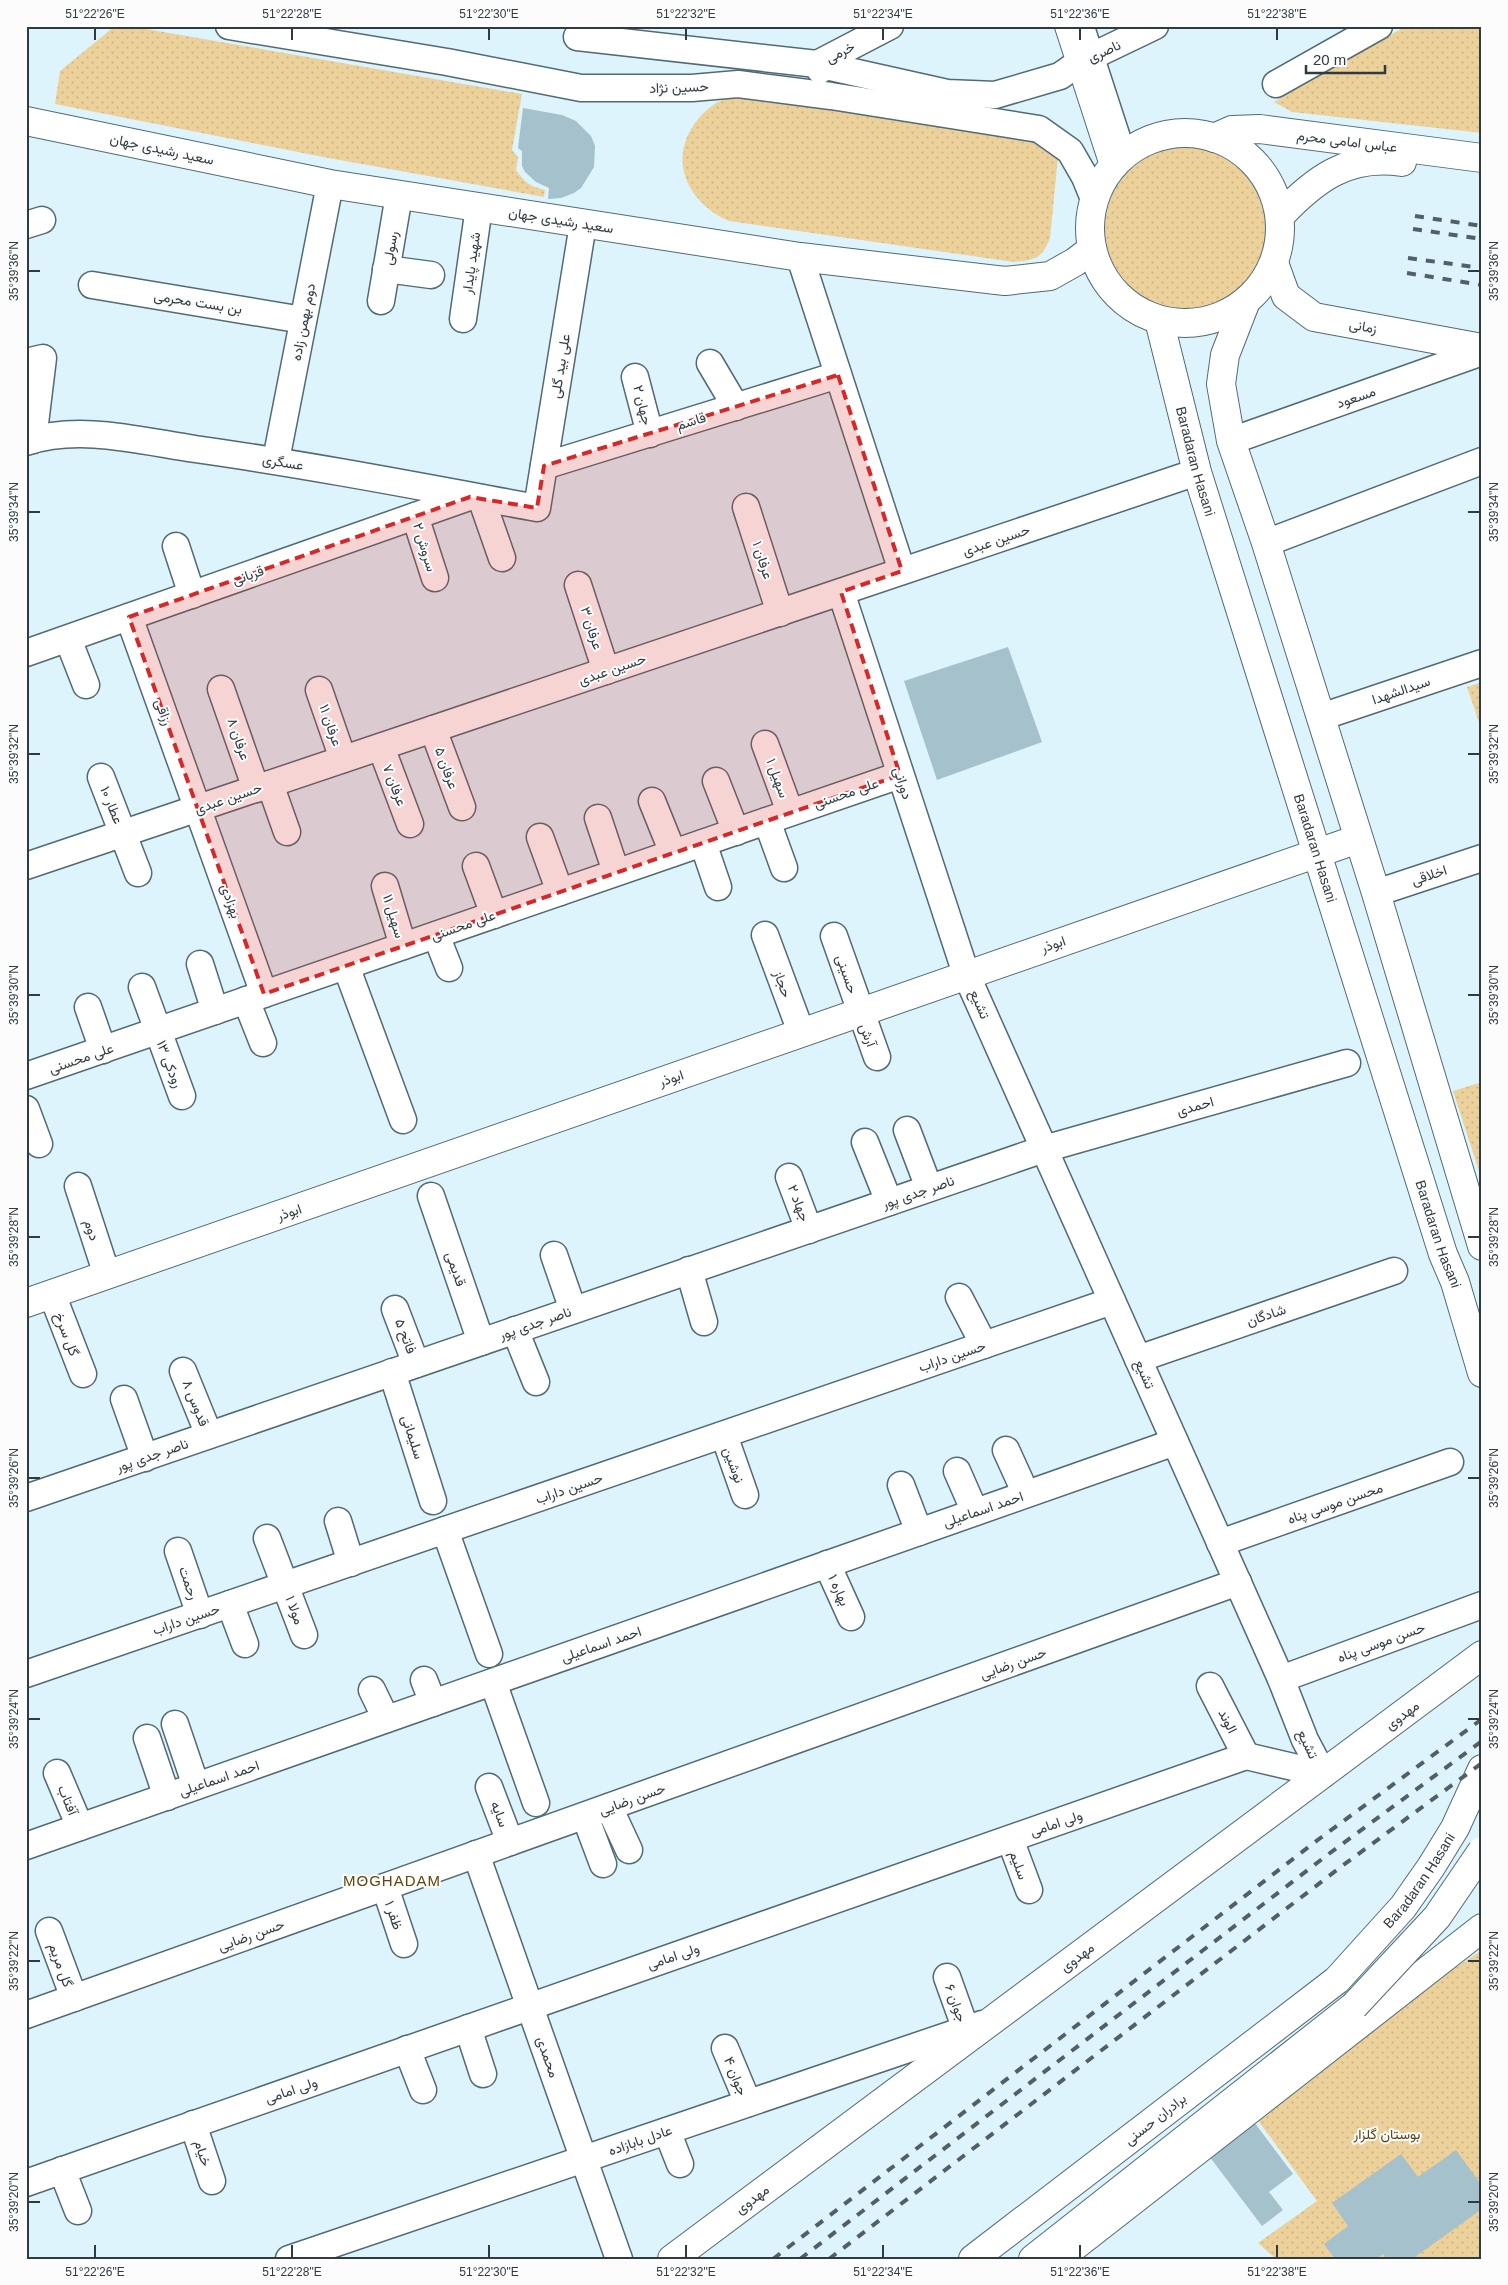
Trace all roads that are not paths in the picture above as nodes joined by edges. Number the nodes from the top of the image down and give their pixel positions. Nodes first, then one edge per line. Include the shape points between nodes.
1 (229, 26) edge
2 (890, 26) edge
3 (1069, 26) edge
4 (1088, 26) edge
5 (1155, 26) edge
6 (1379, 26) edge
7 (588, 32) edge
8 (1089, 59) junction
9 (817, 64) junction
10 (1276, 84) dead end
11 (831, 96) junction
12 (26, 121) edge
13 (1214, 138) junction
14 (1121, 158) junction
15 (1482, 158) edge
16 (1482, 174) edge
17 (330, 184) junction
18 (399, 194) junction
19 (1094, 199) junction
20 (479, 207) junction
21 (1280, 216) junction
22 (583, 224) junction
23 (1092, 249) junction
24 (800, 257) junction
25 (1274, 263) junction
26 (386, 269) junction
27 (431, 275) dead end
28 (92, 285) dead end
29 (381, 301) dead end
30 (1246, 301) junction
31 (462, 319) dead end
32 (303, 320) junction
33 (1159, 320) junction
34 (1482, 348) edge
35 (1482, 352) edge
36 (26, 362) edge
37 (710, 363) dead end
38 (838, 375) junction
39 (635, 377) dead end
40 (736, 407) junction
41 (650, 434) junction
42 (30, 441) edge
43 (1231, 441) junction
44 (276, 460) junction
45 (1482, 461) edge
46 (544, 466) junction
47 (1197, 472) junction
48 (476, 497) junction
49 (746, 507) dead end
50 (537, 508) joint
51 (415, 516) junction
52 (1266, 543) junction
53 (176, 546) dead end
54 (502, 558) dead end
55 (902, 571) junction
56 (434, 578) dead end
57 (578, 585) dead end
58 (840, 592) junction
59 (192, 595) junction
60 (780, 612) junction
61 (129, 617) junction
62 (68, 639) junction
63 (28, 648) edge
64 (1482, 663) edge
65 (606, 671) junction
66 (1306, 673) junction
67 (86, 685) dead end
68 (1264, 686) junction
69 (221, 689) dead end
70 (319, 690) dead end
71 (1321, 717) junction
72 (433, 729) junction
73 (765, 744) dead end
74 (381, 747) junction
75 (343, 759) junction
76 (900, 775) junction
77 (101, 777) dead end
78 (716, 781) dead end
79 (263, 786) junction
80 (652, 801) dead end
81 (462, 807) dead end
82 (198, 808) junction
83 (778, 816) junction
84 (598, 818) dead end
85 (410, 824) dead end
86 (287, 832) dead end
87 (736, 832) junction
88 (124, 833) junction
89 (540, 837) dead end
90 (1358, 839) junction
91 (703, 843) junction
92 (1316, 852) junction
93 (673, 853) junction
94 (1482, 858) edge
95 (28, 861) edge
96 (476, 866) dead end
97 (784, 868) dead end
98 (616, 872) junction
99 (138, 873) dead end
100 (385, 886) dead end
101 (718, 887) dead end
102 (560, 892) junction
103 (1376, 893) junction
104 (494, 914) junction
105 (436, 935) junction
106 (765, 935) dead end
107 (834, 936) dead end
108 (403, 946) junction
109 (200, 964) dead end
110 (346, 966) junction
111 (449, 968) dead end
112 (966, 974) junction
113 (142, 987) dead end
114 (255, 997) junction
115 (88, 1007) dead end
116 (215, 1011) junction
117 (859, 1012) junction
118 (157, 1031) junction
119 (801, 1032) junction
120 (263, 1043) dead end
121 (103, 1050) junction
122 (877, 1058) dead end
123 (1347, 1063) dead end
124 (26, 1076) edge
125 (182, 1096) dead end
126 (26, 1109) edge
127 (403, 1120) dead end
128 (907, 1130) dead end
129 (865, 1142) dead end
130 (39, 1144) dead end
131 (1044, 1149) junction
132 (789, 1176) dead end
133 (78, 1186) dead end
134 (928, 1188) junction
135 (431, 1196) dead end
136 (890, 1202) junction
137 (809, 1230) junction
138 (1482, 1246) edge
139 (554, 1255) dead end
140 (690, 1270) junction
141 (1394, 1271) dead end
142 (107, 1275) junction
143 (52, 1294) junction
144 (959, 1297) dead end
145 (1112, 1301) junction
146 (26, 1303) edge
147 (395, 1309) dead end
148 (573, 1310) junction
149 (704, 1322) dead end
150 (515, 1330) junction
151 (481, 1342) junction
152 (984, 1345) junction
153 (1138, 1359) junction
154 (404, 1368) junction
155 (183, 1371) dead end
156 (83, 1374) dead end
157 (1482, 1374) edge
158 (536, 1382) dead end
159 (124, 1399) dead end
160 (724, 1435) junction
161 (209, 1436) junction
162 (1175, 1442) junction
163 (1006, 1450) dead end
164 (145, 1458) junction
165 (1450, 1462) dead end
166 (956, 1471) dead end
167 (901, 1485) dead end
168 (1026, 1494) junction
169 (745, 1495) dead end
170 (26, 1498) edge
171 (433, 1501) dead end
172 (975, 1512) junction
173 (338, 1521) dead end
174 (445, 1530) junction
175 (919, 1532) junction
176 (267, 1538) dead end
177 (1220, 1543) junction
178 (178, 1551) dead end
179 (351, 1563) junction
180 (828, 1564) junction
181 (1238, 1582) junction
182 (286, 1585) junction
183 (230, 1604) junction
184 (1482, 1605) edge
185 (200, 1614) junction
186 (851, 1617) dead end
187 (304, 1634) dead end
188 (245, 1644) dead end
189 (489, 1654) dead end
190 (1482, 1655) edge
191 (26, 1674) edge
192 (1281, 1679) junction
193 (493, 1682) junction
194 (1210, 1686) dead end
195 (372, 1690) dead end
196 (386, 1719) junction
197 (175, 1724) dead end
198 (147, 1738) dead end
199 (1246, 1756) junction
200 (1482, 1769) edge
201 (57, 1773) dead end
202 (1323, 1774) junction
203 (196, 1786) junction
204 (489, 1787) dead end
205 (167, 1797) junction
206 (536, 1803) dead end
207 (597, 1811) junction
208 (80, 1827) junction
209 (1010, 1839) junction
210 (510, 1842) junction
211 (26, 1846) edge
212 (629, 1850) dead end
213 (1482, 1851) edge
214 (476, 1854) junction
215 (603, 1864) dead end
216 (385, 1887) junction
217 (1028, 1890) dead end
218 (1482, 1928) edge
219 (49, 1931) dead end
220 (404, 1944) dead end
221 (947, 1977) dead end
222 (1337, 1980) joint
223 (74, 1998) junction
224 (530, 2006) junction
225 (26, 2015) edge
226 (978, 2026) junction
227 (468, 2028) junction
228 (725, 2048) dead end
229 (407, 2050) junction
230 (483, 2074) dead end
231 (423, 2090) dead end
232 (748, 2103) junction
233 (193, 2124) junction
234 (667, 2131) junction
235 (584, 2159) junction
236 (680, 2164) dead end
237 (62, 2170) junction
238 (212, 2181) dead end
239 (26, 2183) edge
240 (78, 2211) dead end
241 (289, 2259) edge
242 (619, 2259) edge
243 (672, 2259) edge
244 (973, 2259) edge
245 (1033, 2259) edge
246 (1058, 2259) edge

1 - 11 street, حسین نژاد via 581,88 692,88 738,84
2 - 9 street, خرمی
3 - 8 main road
4 - 8 lane
5 - 8 street, ناصری
6 - 10 street
7 - 9 street, ناصری
8 - 9 street, ناصری via 1060,76 995,96 947,93
8 - 14 main road
9 - 11 street
11 - 19 street, حسین نژاد via 1039,129 1070,151
12 - 17 main road, سعید رشیدی جهان
13 - 14 main road via 1187,133 1166,135
13 - 15 main road, عباس امامی محرم via 1232,130 1260,129
13 - 21 main road via 1238,149 1258,168 1272,190
14 - 19 main road via 1102,182
16 - 21 main road, عباس امامی محرم via 1394,161 1359,163 1330,173 1306,189
17 - 18 main road, سعید رشیدی جهان
17 - 32 street, دوم بهمن زاده
18 - 20 main road, سعید رشیدی جهان
18 - 26 street, رسولی
19 - 23 main road via 1090,224
20 - 22 main road, سعید رشیدی جهان
20 - 31 street, شهید پایدار
21 - 25 main road via 1280,240
22 - 24 main road, سعید رشیدی جهان
22 - 46 street, علی بید گلی
23 - 24 main road, سعید رشیدی جهان via 1050,276 1005,281
23 - 33 main road via 1100,273 1115,294 1135,309
24 - 38 street
25 - 30 main road via 1262,284
25 - 34 main road, زمانی via 1286,296 1314,317
26 - 27 street
26 - 29 street, رسولی
28 - 32 street, بن بست محرمی
30 - 33 main road via 1212,319 1189,323
30 - 43 main road via 1225,355 1221,384
32 - 44 street, دوم بهمن زاده
33 - 47 main road, Baradaran Hasani
35 - 43 street, مسعود
36 - 42 street via 43,358
37 - 40 street
38 - 40 street, قاسم
38 - 55 street
39 - 41 street, جهان ۲
40 - 41 street, قاسم
41 - 46 street, قاسم
42 - 44 street, عسگری via 68,434 116,437
43 - 52 main road
44 - 48 street, عسگری
45 - 52 street
46 - 50 street, علی بید گلی
47 - 55 street, حسین عبدی
47 - 68 main road, Baradaran Hasani
48 - 50 street, عسگری
48 - 51 street, قربانی
48 - 54 street
49 - 60 street, عرفان ۱
51 - 56 street, سروش ۲
51 - 59 street, قربانی
52 - 66 main road
53 - 59 street
55 - 58 street, حسین عبدی
57 - 65 street, عرفان ۳
58 - 60 street, حسین عبدی
58 - 76 street, دورانی
59 - 61 street, قربانی
60 - 65 street, حسین عبدی
61 - 62 street, قربانی
61 - 82 street, رزاقی
62 - 63 street, قربانی
62 - 67 street
64 - 71 street, سیدالشهدا
65 - 72 street, حسین عبدی
66 - 68 main road
66 - 71 main road
68 - 92 main road, Baradaran Hasani
69 - 79 street, عرفان ۸
70 - 75 street, عرفان ۱۱
71 - 90 main road
72 - 74 street, حسین عبدی
72 - 81 street, عرفان ۵
73 - 83 street, سهیل ۱
74 - 75 street, حسین عبدی
74 - 85 street, عرفان ۷
75 - 79 street, حسین عبدی
76 - 83 street, علی محسنی
76 - 112 street, دورانی
77 - 88 street, عطار ۱۰
78 - 87 street
79 - 82 street, حسین عبدی
79 - 86 street, عرفان ۸
80 - 93 street
82 - 88 street, حسین عبدی
82 - 114 street, بهزادی
83 - 87 street, علی محسنی
83 - 97 street, سهیل ۱
84 - 98 street
87 - 91 street, علی محسنی
88 - 95 street, حسین عبدی
88 - 99 street, عطار ۱۰
89 - 102 street
90 - 92 main road, ابوذر
90 - 103 main road
91 - 93 street, علی محسنی
91 - 101 street
92 - 112 main road, ابوذر
92 - 157 main road, Baradaran Hasani
93 - 98 street, علی محسنی
94 - 103 street, اخلاقی
96 - 104 street
98 - 102 street, علی محسنی
100 - 108 street, سهیل ۱۱
102 - 104 street, علی محسنی
103 - 138 main road
104 - 105 street, علی محسنی
105 - 108 street, علی محسنی
105 - 111 street
106 - 119 street, حجاز
107 - 117 street, حسینی
108 - 110 street, علی محسنی
109 - 116 street
110 - 114 street, علی محسنی
110 - 127 street
112 - 117 main road, ابوذر
112 - 131 street, تشیع
113 - 118 street, رودکی ۱۳
114 - 116 street, علی محسنی
114 - 120 street, بهزادی
115 - 121 street
116 - 118 street, علی محسنی
117 - 119 main road, ابوذر
117 - 122 street, آرش
118 - 121 street, علی محسنی
118 - 125 street, رودکی ۱۳
119 - 142 main road, ابوذر
121 - 124 street, علی محسنی
123 - 131 street, احمدی
126 - 130 street
128 - 134 street
129 - 136 street
131 - 134 street, ناصر جدی پور
131 - 145 street, تشیع
132 - 137 street, جهاد ۲
133 - 142 street, دوم
134 - 136 street, ناصر جدی پور
135 - 151 street, قدیمی
136 - 137 street, ناصر جدی پور
137 - 140 street, ناصر جدی پور
139 - 148 street
140 - 148 street, ناصر جدی پور
140 - 149 street
141 - 153 street, شادگان
142 - 143 main road, ابوذر
143 - 146 main road, ابوذر
143 - 156 street, گل سرخ
144 - 152 street
145 - 152 street, حسین داراب
145 - 153 street, تشیع
147 - 154 street, فاتح ۵
148 - 150 street, ناصر جدی پور
150 - 151 street, ناصر جدی پور
150 - 158 street
151 - 154 street, ناصر جدی پور
152 - 160 street, حسین داراب
153 - 162 street, تشیع
154 - 161 street, ناصر جدی پور
154 - 171 street, سلیمانی
155 - 161 street, قدوس ۸
159 - 164 street
160 - 169 street, نوشین
160 - 174 street, حسین داراب
161 - 164 street, ناصر جدی پور
162 - 168 street, احمد اسماعیلی
162 - 177 street, تشیع
163 - 168 street
164 - 170 street, ناصر جدی پور
165 - 177 street, محسن موسی پناه
166 - 172 street
167 - 175 street
168 - 172 street, احمد اسماعیلی
172 - 175 street, احمد اسماعیلی
173 - 179 street
174 - 179 street, حسین داراب
174 - 189 street
175 - 180 street, احمد اسماعیلی
176 - 182 street, مولا ۱
177 - 181 street, تشیع
178 - 185 street, رحمت
179 - 182 street, حسین داراب
180 - 186 street, بهاره ۱
180 - 193 street, احمد اسماعیلی
181 - 192 street, تشیع
181 - 207 street, حسن رضایی
182 - 183 street, حسین داراب
182 - 187 street, مولا ۱
183 - 185 street, حسین داراب
183 - 188 street
184 - 192 street, حسن موسی پناه
185 - 191 street, حسین داراب
190 - 202 main road, مهدوی
192 - 202 street, تشیع via 1305,1740
193 - 196 street, احمد اسماعیلی via 429,1691
193 - 206 street
194 - 199 street, الوند
195 - 196 street
196 - 203 street, احمد اسماعیلی
197 - 203 street
198 - 205 street
199 - 202 street
199 - 209 street, ولی امامی
200 - 222 main road, Baradaran Hasani via 1456,1828 1431,1867 1403,1907
201 - 208 street, آفتاب
202 - 226 main road, مهدوی
203 - 205 street, احمد اسماعیلی
204 - 210 street, سایه
205 - 208 street, احمد اسماعیلی
207 - 210 street, حسن رضایی
207 - 212 street
207 - 215 street
208 - 211 street, احمد اسماعیلی
209 - 217 street, سلیم
209 - 224 street, ولی امامی
210 - 214 street, حسن رضایی
213 - 245 main road, bridge via 1437,1917 1354,2006
214 - 216 street, حسن رضایی
214 - 224 street, محمدی
216 - 220 street, ظفر ۱
216 - 223 street, حسن رضایی
218 - 246 main road
219 - 223 street, گل مریم
221 - 226 street, جوان ۶
222 - 244 main road, برادران حسنی
223 - 225 street, حسن رضایی
224 - 227 street, ولی امامی
224 - 235 street, محمدی
226 - 232 street, عادل بابازاده
226 - 243 main road, مهدوی
227 - 229 street, ولی امامی
227 - 230 street
228 - 232 street, جوان ۴
229 - 231 street
229 - 233 street, ولی امامی
232 - 234 street, عادل بابازاده
233 - 237 street, ولی امامی
233 - 238 street, خیام
234 - 235 street, عادل بابازاده
234 - 236 street
235 - 241 street, عادل بابازاده
235 - 242 street, محمدی
237 - 239 street, ولی امامی
237 - 240 street

